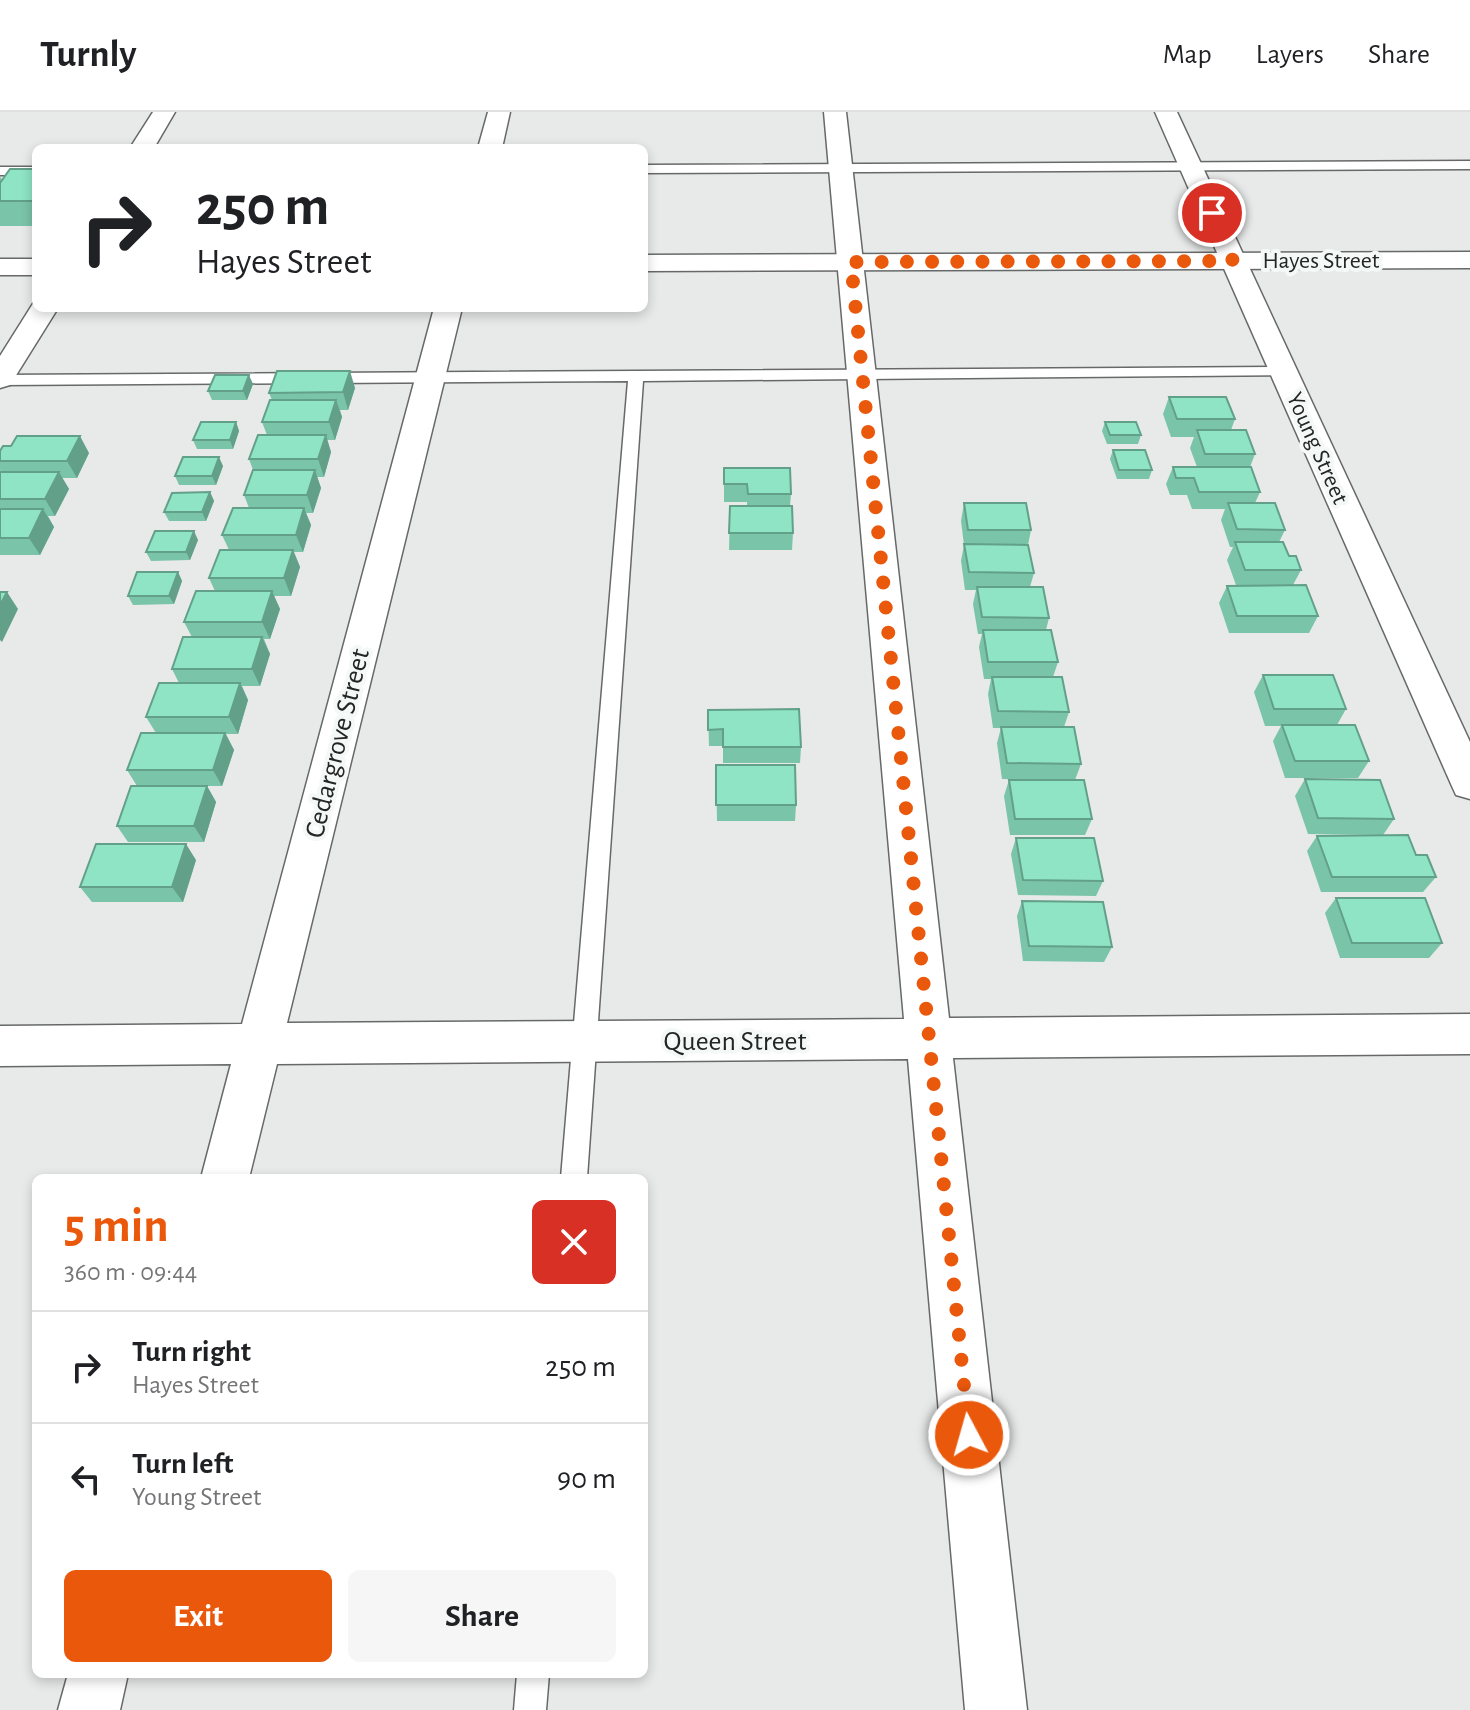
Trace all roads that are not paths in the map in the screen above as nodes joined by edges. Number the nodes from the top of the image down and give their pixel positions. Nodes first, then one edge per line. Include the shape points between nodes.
1 (164, 112) edge
2 (499, 112) edge
3 (835, 112) edge
4 (1166, 112) edge
5 (144, 144) edge
6 (491, 144) edge
7 (1470, 165) edge
8 (1190, 166) junction
9 (841, 167) junction
10 (648, 169) edge
11 (0, 171) edge
12 (32, 171) edge
13 (1470, 260) edge
14 (1233, 261) junction
15 (851, 262) junction
16 (648, 263) edge
17 (0, 267) edge
18 (32, 267) edge
19 (42, 312) edge
20 (447, 312) edge
21 (1283, 372) junction
22 (862, 374) junction
23 (431, 376) junction
24 (636, 377) junction
25 (0, 379) edge
26 (1470, 784) edge
27 (1470, 1034) edge
28 (929, 1038) junction
29 (586, 1041) junction
30 (259, 1044) junction
31 (0, 1046) edge
32 (226, 1174) edge
33 (574, 1174) edge
34 (97, 1678) edge
35 (533, 1678) edge
36 (89, 1710) edge
37 (530, 1710) edge
38 (996, 1710) edge

1 - 5 street
2 - 6 street
3 - 9 street
4 - 8 street, Young Street
7 - 8 lane
8 - 9 lane
8 - 14 street, Young Street
9 - 10 lane
9 - 15 street
11 - 12 lane
13 - 14 street, Hayes Street
14 - 15 street, Hayes Street
14 - 21 street, Young Street
15 - 16 street, Hayes Street
15 - 22 street
17 - 18 street
19 - 25 street
20 - 23 street, Cedargrove Street
21 - 22 lane
21 - 26 street, Young Street
22 - 24 lane
22 - 28 street
23 - 24 lane
23 - 25 lane
23 - 30 street, Cedargrove Street
24 - 29 lane
27 - 28 street, Queen Street
28 - 29 street, Queen Street
28 - 38 street
29 - 30 street, Queen Street
29 - 33 lane
30 - 31 street, Queen Street
30 - 32 street, Cedargrove Street
34 - 36 street
35 - 37 lane

